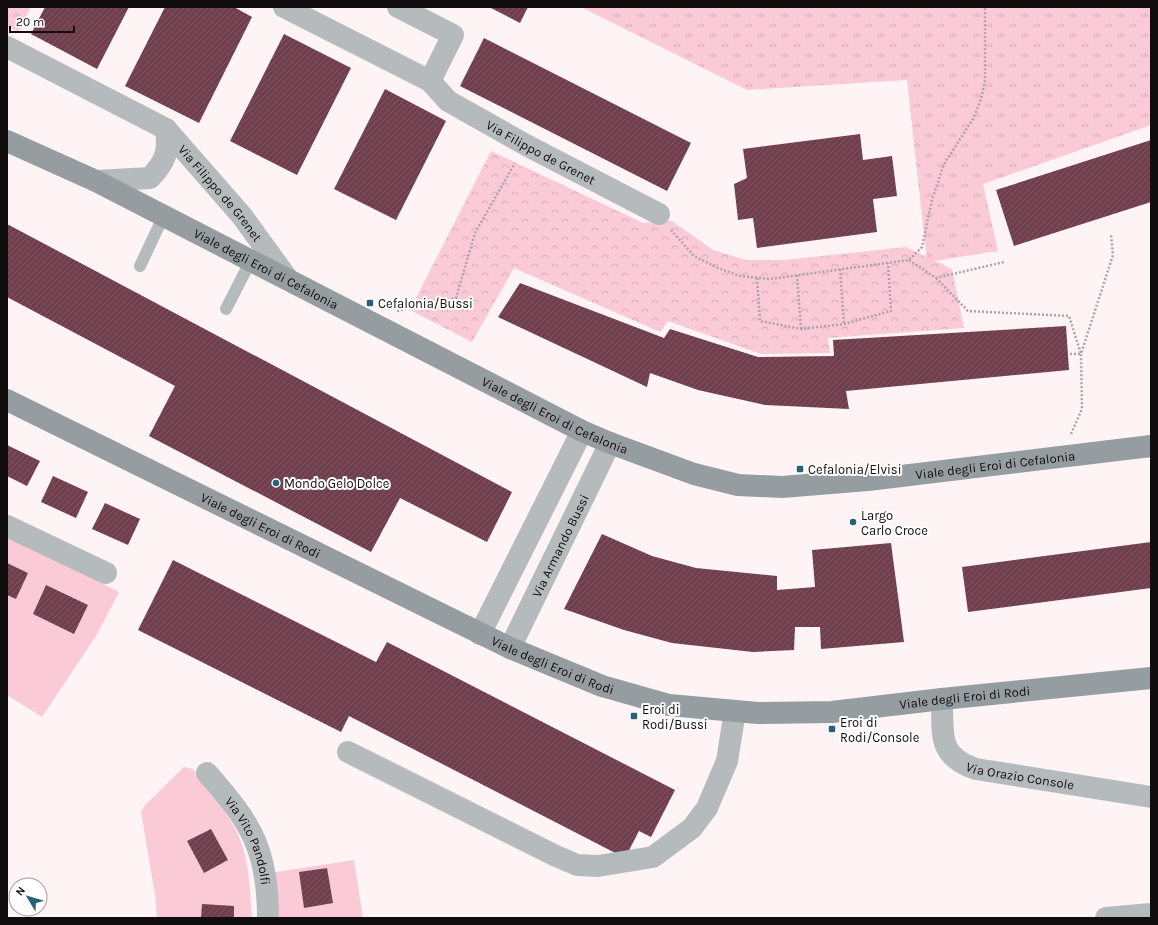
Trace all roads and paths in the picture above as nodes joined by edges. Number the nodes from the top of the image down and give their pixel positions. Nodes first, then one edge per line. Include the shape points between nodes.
1 (284, 7) edge
2 (398, 7) edge
3 (985, 7) edge
4 (7, 47) edge
5 (430, 81) junction
6 (166, 129) junction
7 (7, 141) edge
8 (526, 145) junction
9 (96, 181) junction
10 (659, 214) joint
11 (164, 216) junction
12 (1111, 234) dead end
13 (251, 260) junction
14 (908, 260) junction
15 (1004, 262) dead end
16 (888, 263) junction
17 (140, 266) dead end
18 (840, 269) junction
19 (797, 275) junction
20 (287, 278) junction
21 (757, 278) junction
22 (936, 278) junction
23 (226, 309) dead end
24 (365, 318) junction
25 (844, 324) junction
26 (801, 329) junction
27 (1068, 354) dead end
28 (1081, 354) junction
29 (7, 400) edge
30 (582, 431) junction
31 (610, 443) junction
32 (1149, 444) edge
33 (1061, 457) junction
34 (7, 526) edge
35 (106, 573) dead end
36 (480, 634) junction
37 (510, 648) junction
38 (1151, 678) edge
39 (942, 699) junction
40 (736, 711) junction
41 (348, 752) dead end
42 (207, 773) dead end
43 (1151, 797) edge
44 (1151, 914) edge
45 (268, 918) edge
46 (1106, 918) edge

1 - 5 street, Via Filippo de Grenet
2 - 5 street via 454,35
3 - 14 path via 985,81 981,99 972,120 944,164 932,200 922,247
4 - 6 street, Via Filippo de Grenet
5 - 8 street, Via Filippo de Grenet via 448,101
6 - 9 street, Via Filippo de Grenet via 168,146 162,165 150,178
6 - 20 street, Via Filippo de Grenet via 242,216
7 - 9 main road, Viale degli Eroi di Cefalonia
8 - 10 street, Via Filippo de Grenet
8 - 24 path via 475,233 456,298
9 - 11 main road, Viale degli Eroi di Cefalonia
10 - 21 path via 678,241 694,256 740,276
11 - 13 main road, Viale degli Eroi di Cefalonia
11 - 17 lane
12 - 28 path via 1113,255
13 - 20 main road, Viale degli Eroi di Cefalonia
13 - 23 lane
14 - 16 path
14 - 22 path
15 - 22 path
16 - 18 path
16 - 25 path via 891,311
18 - 19 path
18 - 25 path
19 - 21 path
19 - 26 path
20 - 24 main road, Viale degli Eroi di Cefalonia
21 - 26 path via 760,321
22 - 28 path via 968,311 1069,316
24 - 30 main road, Viale degli Eroi di Cefalonia
25 - 26 path
27 - 28 path
28 - 33 path via 1082,409
29 - 36 main road, Viale degli Eroi di Rodi
30 - 31 main road, Viale degli Eroi di Cefalonia
30 - 36 street
31 - 33 main road, Viale degli Eroi di Cefalonia via 694,474 738,485 782,487 868,480
31 - 37 street, Via Armando Bussi
32 - 33 main road, Viale degli Eroi di Cefalonia
34 - 35 street
36 - 37 main road, Viale degli Eroi di Rodi
37 - 40 main road, Viale degli Eroi di Rodi via 602,686 669,705
38 - 39 main road, Viale degli Eroi di Rodi
39 - 40 main road, Viale degli Eroi di Rodi via 832,712
39 - 43 street, Via Orazio Console via 944,741 950,754 960,763 976,769
40 - 41 street via 728,761 707,808 692,828 653,857 598,866 577,865 556,856
42 - 45 street, Via Vito Pandolfi via 234,803 254,838 264,871
44 - 46 street

